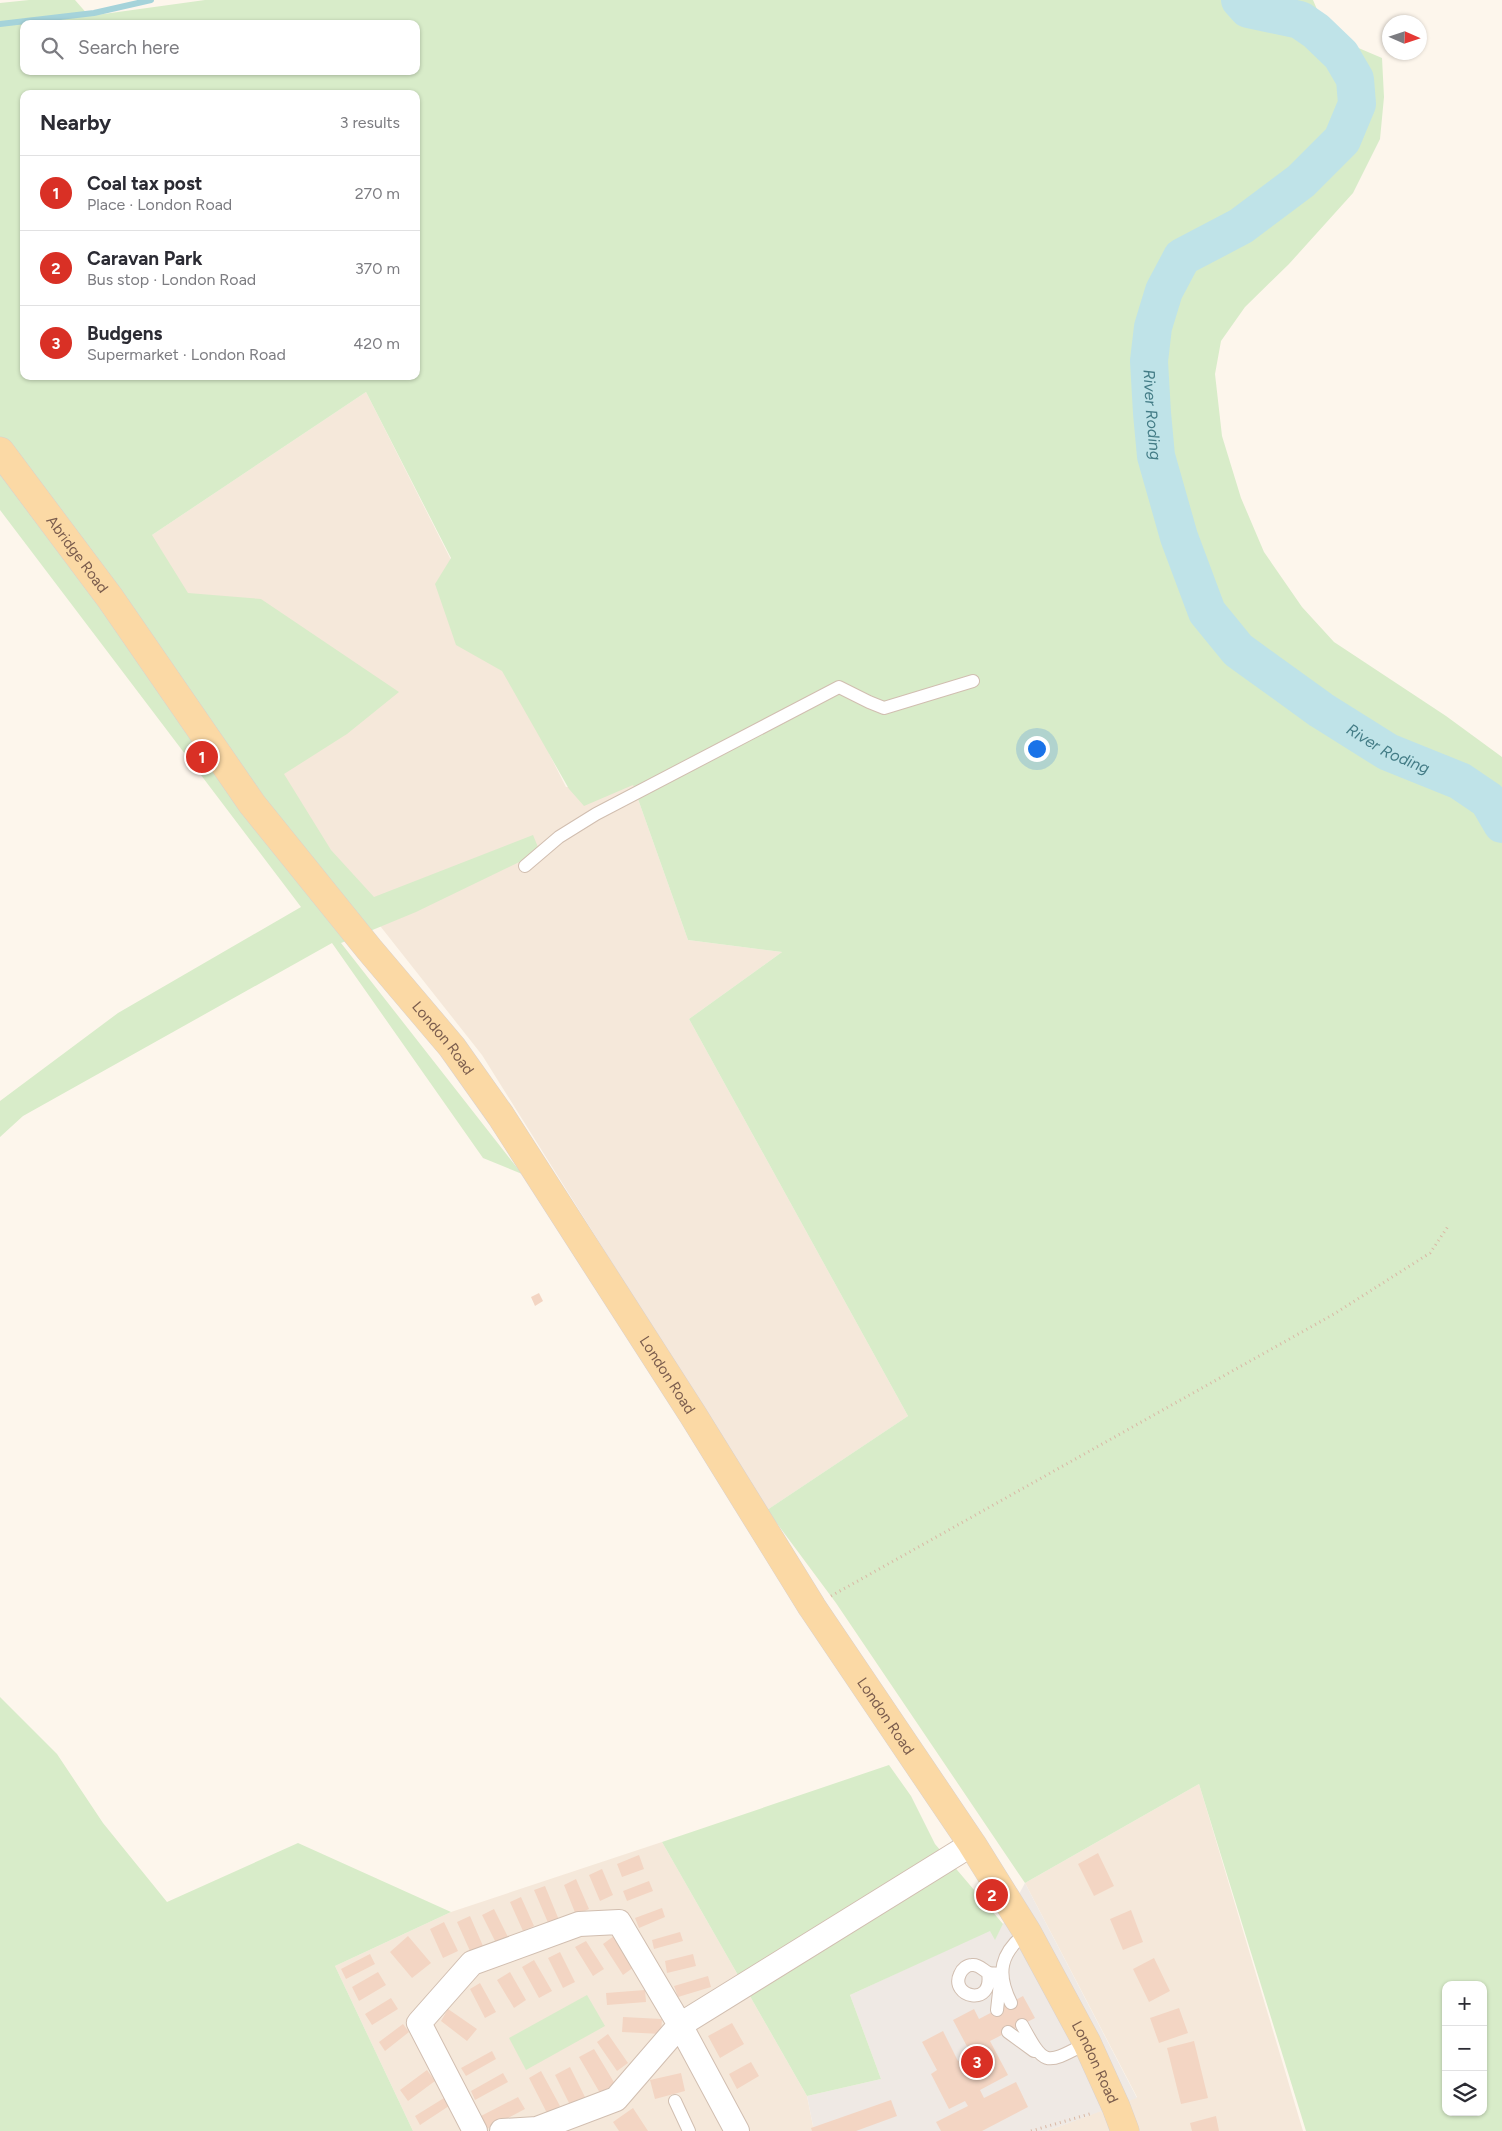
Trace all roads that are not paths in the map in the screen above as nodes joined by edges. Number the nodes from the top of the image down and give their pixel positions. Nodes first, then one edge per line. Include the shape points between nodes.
1 (0, 451) edge
2 (151, 658) joint
3 (973, 681) dead end
4 (525, 866) dead end
5 (972, 1844) junction
6 (1027, 1932) junction
7 (988, 1972) dead end
8 (1001, 1974) junction
9 (1011, 2003) dead end
10 (997, 2010) dead end
11 (1022, 2024) dead end
12 (680, 2025) junction
13 (1008, 2032) dead end
14 (1087, 2043) junction
15 (1038, 2054) junction
16 (675, 2101) dead end
17 (1121, 2119) edge
18 (475, 2131) edge
19 (502, 2131) edge
20 (689, 2131) edge
21 (736, 2131) edge

1 - 2 main road, Abridge Road
2 - 5 main road, London Road via 252,804 452,1047 500,1116 812,1606
3 - 4 lane via 884,708 839,687 596,814 560,837
5 - 6 main road, London Road
5 - 12 street
6 - 8 lane via 1013,1945
6 - 14 main road, London Road
7 - 8 lane
8 - 9 lane
8 - 10 lane
11 - 15 lane
12 - 18 street via 619,1922 579,1924 472,1963 419,2023
12 - 19 street via 616,2099 537,2129
12 - 21 street
13 - 15 lane
14 - 15 lane via 1050,2060
14 - 17 main road, London Road
16 - 20 lane

